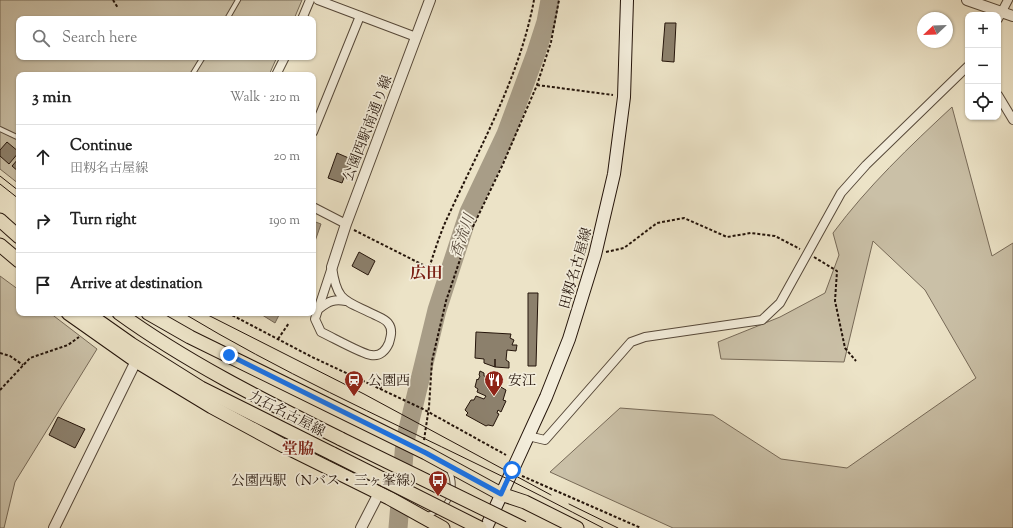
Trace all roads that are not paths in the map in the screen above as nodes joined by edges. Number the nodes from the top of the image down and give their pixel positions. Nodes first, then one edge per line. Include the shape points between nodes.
1 (238, 0) edge
2 (310, 0) edge
3 (318, 0) edge
4 (430, 0) edge
5 (627, 0) edge
6 (967, 0) edge
7 (1008, 0) edge
8 (993, 12) edge
9 (1001, 13) edge
10 (1001, 15) edge
11 (229, 16) edge
12 (303, 16) edge
13 (360, 16) junction
14 (1013, 16) edge
15 (416, 37) junction
16 (201, 60) edge
17 (283, 60) edge
18 (965, 69) edge
19 (194, 72) edge
20 (277, 72) edge
21 (1001, 100) edge
22 (1013, 120) edge
23 (316, 125) edge
24 (0, 129) edge
25 (16, 137) edge
26 (316, 209) edge
27 (0, 217) edge
28 (0, 220) edge
29 (350, 226) junction
30 (16, 228) edge
31 (16, 235) edge
32 (0, 245) edge
33 (0, 256) edge
34 (16, 258) edge
35 (332, 267) junction
36 (16, 269) edge
37 (346, 301) junction
38 (320, 308) junction
39 (72, 316) edge
40 (91, 316) edge
41 (123, 316) edge
42 (162, 316) edge
43 (136, 361) junction
44 (528, 436) junction
45 (446, 465) junction
46 (501, 494) junction
47 (384, 496) junction
48 (416, 514) junction
49 (54, 528) edge
50 (361, 528) edge
51 (443, 528) edge
52 (480, 528) edge
53 (486, 528) edge
54 (523, 528) edge
55 (577, 528) edge

1 - 11 lane
2 - 12 street
3 - 13 street
4 - 15 street, 公園西駅南通り線
5 - 44 main road, 田籾名古屋線 via 624,97 614,174 595,255 570,339
6 - 8 street
7 - 9 street
10 - 14 street
13 - 15 street
13 - 23 street
15 - 29 street, 公園西駅南通り線
16 - 19 lane
17 - 20 street
18 - 44 street via 866,165 841,193 780,303 762,320 646,337 630,342 545,440
21 - 22 street
24 - 25 lane
26 - 29 street
27 - 30 main road
28 - 31 main road
29 - 35 street, 公園西駅南通り線
32 - 34 main road
33 - 36 main road
35 - 37 street via 339,295
35 - 38 street
37 - 38 street via 336,299
37 - 38 street via 387,321 391,335 386,350 381,354 371,356 321,332 315,319
39 - 43 main road
40 - 52 main road, 力石名古屋線, bridge via 201,388
41 - 54 main road, 力石名古屋線, bridge via 164,344 224,379
42 - 45 main road via 190,337
43 - 47 main road via 212,407
43 - 49 street
44 - 46 main road, 田籾名古屋線
45 - 46 main road
45 - 48 lane via 452,476 451,497 433,514
46 - 53 main road, 田籾名古屋線
46 - 55 main road via 525,502
47 - 48 main road
47 - 50 street
48 - 51 main road

